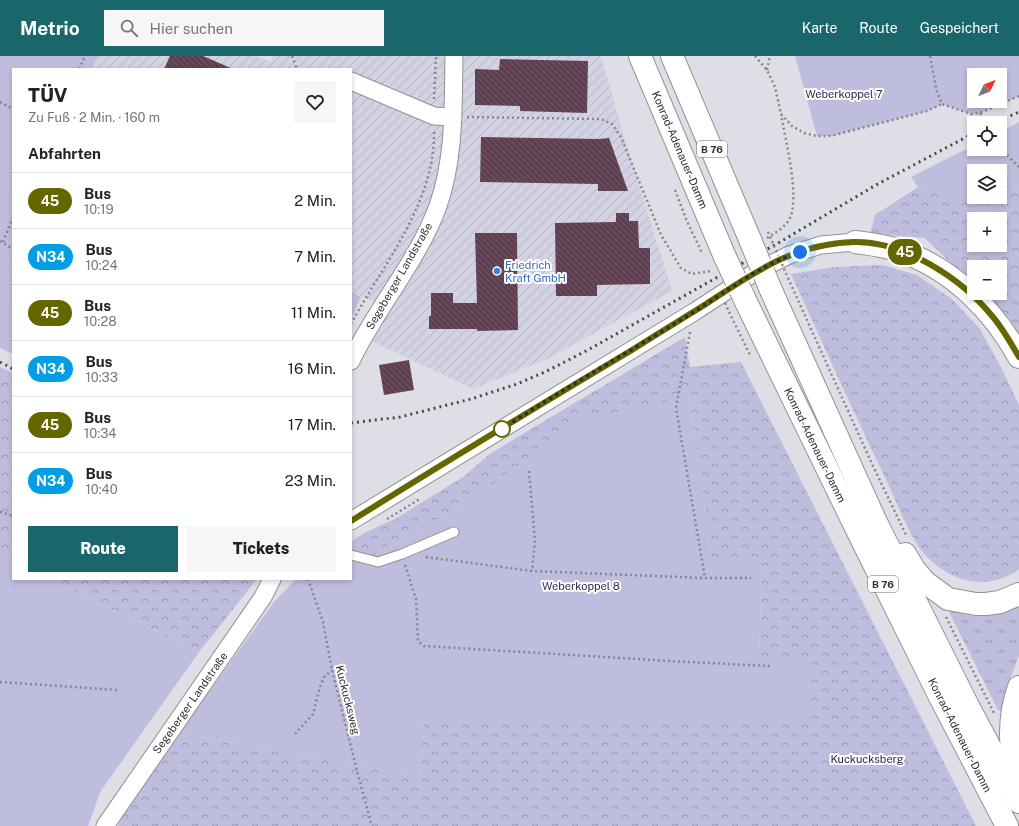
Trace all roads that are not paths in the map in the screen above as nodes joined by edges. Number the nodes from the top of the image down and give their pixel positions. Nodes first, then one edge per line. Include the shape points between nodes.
1 (454, 56) edge
2 (640, 56) edge
3 (672, 56) edge
4 (357, 84) edge
5 (453, 117) junction
6 (855, 242) joint
7 (1019, 357) edge
8 (352, 359) edge
9 (352, 509) edge
10 (369, 510) junction
11 (352, 520) edge
12 (875, 520) junction
13 (454, 532) dead end
14 (352, 555) edge
15 (272, 580) edge
16 (281, 580) edge
17 (1019, 594) edge
18 (263, 597) junction
19 (1019, 687) edge
20 (1019, 790) edge
21 (1019, 802) edge
22 (105, 826) edge
23 (1007, 826) edge

1 - 5 street, Segeberger Landstraße
2 - 23 highway, Konrad-Adenauer-Damm / B 76, bridge via 722,262 746,302 939,695
3 - 12 highway, Konrad-Adenauer-Damm / B 76, bridge via 760,238
4 - 5 street via 434,116
5 - 8 street, Segeberger Landstraße via 450,160 438,207 422,241 370,324
6 - 7 highway via 902,251 956,281 992,316
6 - 10 street via 821,245 789,255 757,271
9 - 10 street
10 - 11 street
12 - 17 highway, B 76 via 902,549 924,582 948,599 986,604 1000,602
12 - 21 highway, Konrad-Adenauer-Damm / B 76
13 - 14 lane via 378,562
15 - 18 street, Segeberger Landstraße
16 - 18 street
18 - 22 street, Segeberger Landstraße
19 - 20 highway via 1010,724 1012,759

